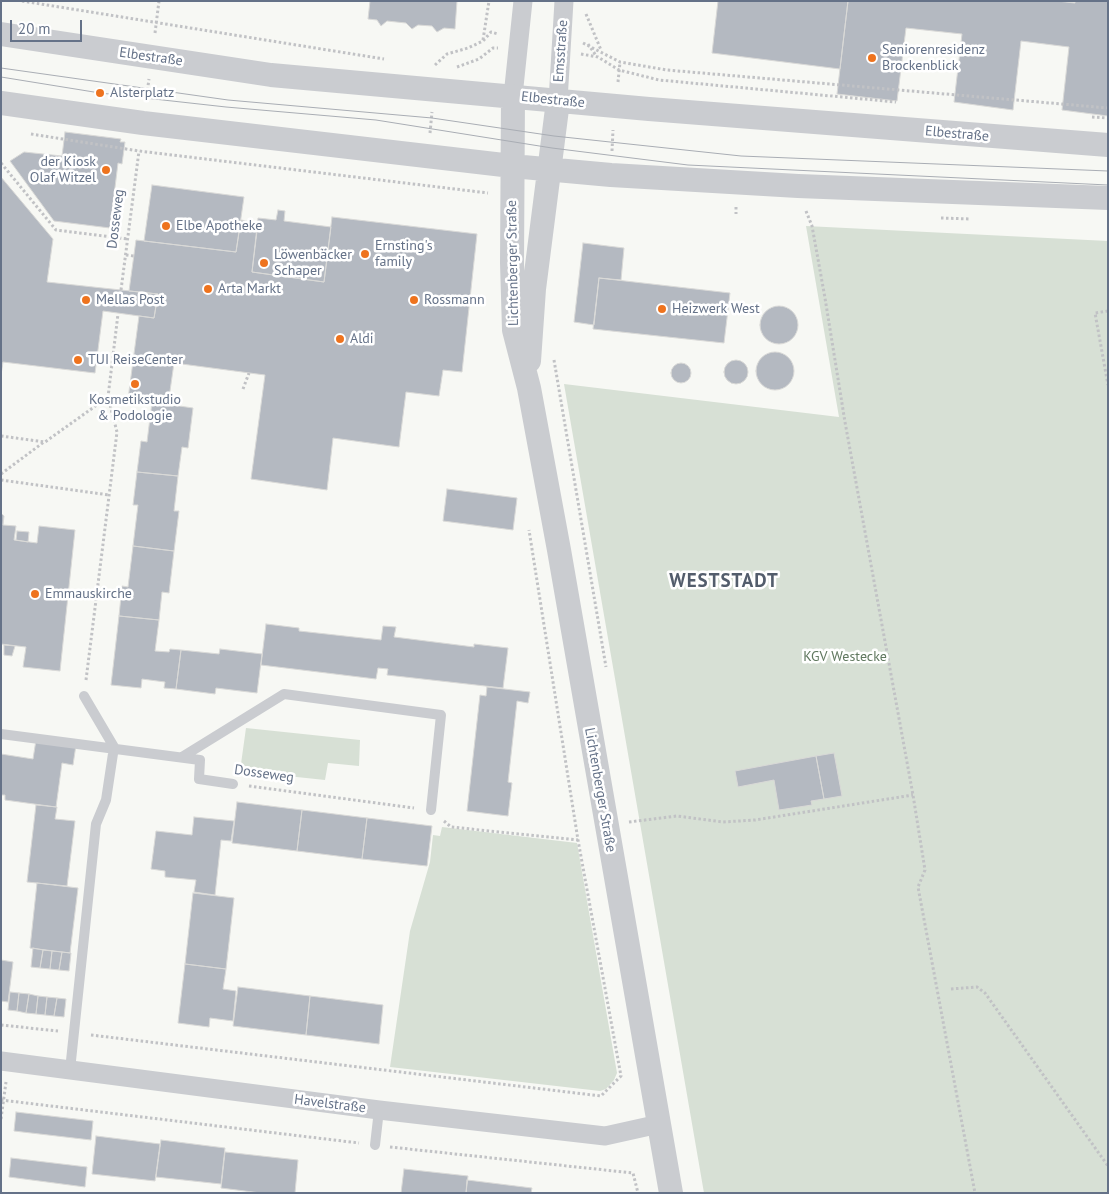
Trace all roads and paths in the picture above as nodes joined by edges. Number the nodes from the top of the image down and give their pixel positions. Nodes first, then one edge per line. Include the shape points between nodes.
1 (22, 1) edge
2 (158, 1) edge
3 (489, 1) edge
4 (523, 1) edge
5 (564, 1) edge
6 (585, 9) dead end
7 (156, 24) junction
8 (1, 34) edge
9 (483, 41) junction
10 (519, 43) junction
11 (560, 47) junction
12 (601, 50) junction
13 (152, 58) junction
14 (386, 59) dead end
15 (425, 64) dead end
16 (435, 65) junction
17 (445, 66) dead end
18 (454, 68) dead end
19 (434, 88) junction
20 (513, 96) junction
21 (558, 101) junction
22 (902, 102) dead end
23 (1, 103) edge
24 (1108, 108) edge
25 (1091, 117) dead end
26 (1108, 118) edge
27 (143, 123) junction
28 (64, 140) dead end
29 (1108, 145) edge
30 (139, 151) junction
31 (428, 157) junction
32 (1, 162) edge
33 (512, 166) junction
34 (549, 170) junction
35 (425, 186) junction
36 (512, 196) junction
37 (1108, 198) edge
38 (736, 207) dead end
39 (806, 211) dead end
40 (736, 214) dead end
41 (128, 239) junction
42 (126, 255) junction
43 (134, 256) dead end
44 (121, 290) dead end
45 (1108, 311) edge
46 (118, 314) dead end
47 (249, 374) dead end
48 (1108, 386) edge
49 (529, 388) junction
50 (243, 390) dead end
51 (108, 397) junction
52 (561, 402) dead end
53 (1, 436) edge
54 (45, 442) junction
55 (1, 474) edge
56 (1, 480) edge
57 (109, 495) junction
58 (534, 572) dead end
59 (608, 675) dead end
60 (84, 696) joint
61 (1, 734) edge
62 (114, 747) junction
63 (182, 758) junction
64 (233, 784) joint
65 (913, 794) junction
66 (431, 810) junction
67 (631, 812) dead end
68 (632, 822) junction
69 (607, 826) junction
70 (634, 829) dead end
71 (578, 840) junction
72 (951, 989) dead end
73 (1, 1025) edge
74 (75, 1033) junction
75 (5, 1061) edge
76 (70, 1070) junction
77 (2, 1100) edge
78 (379, 1110) junction
79 (1, 1119) edge
80 (659, 1124) junction
81 (375, 1145) junction
82 (1108, 1166) edge
83 (638, 1193) edge
84 (670, 1193) edge
85 (975, 1193) edge

1 - 7 path
2 - 7 path, Dosseweg
3 - 9 path
4 - 10 street
5 - 11 street, Emsstraße
6 - 12 path
7 - 13 path, Dosseweg
7 - 14 path
8 - 13 street, Elbestraße
9 - 10 path via 491,32
9 - 16 path via 446,54
10 - 18 path via 493,48 479,58
10 - 20 street
11 - 12 path via 587,43
11 - 21 street, Emsstraße
11 - 22 path via 598,57 619,70 659,80
12 - 24 path via 620,62 667,70
13 - 19 street, Elbestraße via 271,75
13 - 27 path, Dosseweg
15 - 16 path
16 - 17 path
16 - 19 path
19 - 20 street, Elbestraße
19 - 31 path
20 - 21 street, Elbestraße
20 - 33 street, Lichtenberger Straße
21 - 29 street, Elbestraße
21 - 34 street, Lichtenberger Straße
23 - 27 street
25 - 26 path
27 - 30 path, Dosseweg
27 - 31 street
28 - 30 path
30 - 35 path
30 - 41 path, Dosseweg
31 - 33 street
31 - 35 path
32 - 41 path via 56,230
33 - 34 street
33 - 36 street, Lichtenberger Straße
34 - 37 street via 743,184
34 - 49 street, Lichtenberger Straße via 529,347
35 - 36 path
36 - 49 street, Lichtenberger Straße via 514,330
38 - 40 path
39 - 65 path via 812,226
41 - 42 path, Dosseweg
42 - 43 path
42 - 44 path, Dosseweg
45 - 48 path via 1095,313
46 - 51 path
47 - 50 path
49 - 69 street, Lichtenberger Straße
51 - 54 path
51 - 57 path via 116,432
52 - 59 path
53 - 54 path
54 - 55 path
56 - 57 path
57 - 60 path
58 - 71 path
60 - 62 lane
61 - 62 lane, Dosseweg
62 - 63 lane, Dosseweg
62 - 74 lane via 106,800 96,824
63 - 64 lane, Dosseweg via 200,760 199,779
63 - 66 lane via 284,694 441,715
64 - 66 path, Dosseweg
65 - 68 path via 755,820 723,822 677,816
65 - 85 path via 925,870 918,887
66 - 71 path via 451,827
67 - 68 path
68 - 69 path
68 - 70 path
69 - 80 street, Lichtenberger Straße
71 - 74 path via 621,1076 601,1096
72 - 82 path via 977,987 985,994
73 - 74 path
74 - 76 lane
75 - 76 street, Havelstraße
75 - 77 path
76 - 78 street, Havelstraße
77 - 79 path
77 - 81 path
78 - 80 street, Havelstraße via 605,1136
78 - 81 lane
80 - 84 street, Lichtenberger Straße
81 - 83 path via 633,1173

